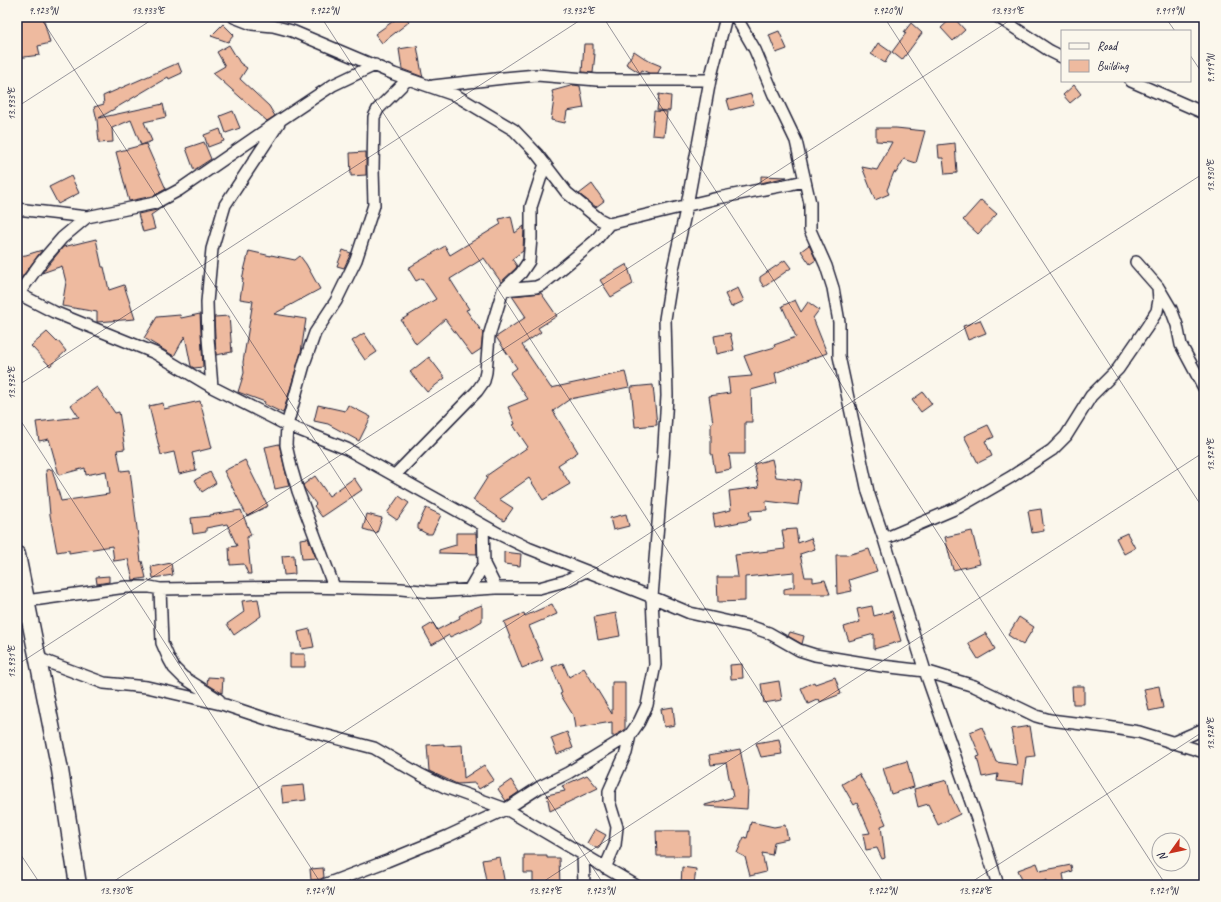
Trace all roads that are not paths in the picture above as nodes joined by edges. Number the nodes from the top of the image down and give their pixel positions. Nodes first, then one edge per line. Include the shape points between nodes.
1 (234, 17) edge
2 (726, 17) edge
3 (736, 17) edge
4 (998, 17) edge
5 (1061, 56) edge
6 (375, 65) junction
7 (408, 79) junction
8 (710, 80) junction
9 (1133, 82) edge
10 (430, 86) junction
11 (1204, 114) edge
12 (282, 118) junction
13 (545, 164) junction
14 (804, 181) junction
15 (687, 205) junction
16 (17, 209) edge
17 (87, 217) junction
18 (609, 224) junction
19 (1136, 262) dead end
20 (1158, 287) junction
21 (503, 290) junction
22 (18, 293) edge
23 (212, 387) junction
24 (1204, 388) edge
25 (287, 425) junction
26 (395, 475) junction
27 (482, 524) junction
28 (884, 539) junction
29 (17, 555) edge
30 (484, 564) junction
31 (586, 571) junction
32 (19, 579) edge
33 (334, 587) junction
34 (496, 588) junction
35 (160, 589) junction
36 (469, 590) junction
37 (652, 597) junction
38 (26, 601) junction
39 (17, 621) edge
40 (37, 658) junction
41 (925, 671) junction
42 (225, 704) junction
43 (1204, 729) edge
44 (630, 735) junction
45 (1172, 743) junction
46 (1204, 752) edge
47 (506, 809) junction
48 (582, 854) junction
49 (606, 868) junction
50 (78, 885) edge
51 (324, 885) edge
52 (584, 885) edge
53 (635, 885) edge
54 (998, 885) edge

1 - 6 street via 252,24 292,31
2 - 8 street
3 - 14 street via 755,50 796,141
4 - 5 street
6 - 7 street
6 - 12 street via 333,85
7 - 10 street
7 - 25 street via 378,109 374,117 374,205 356,260 336,301 315,333
8 - 10 street via 597,80 536,75
8 - 15 street
9 - 11 street
10 - 13 street via 456,96 514,130
12 - 17 street via 179,190 155,203
12 - 23 street via 225,205 212,249 207,302
13 - 18 street via 567,193
13 - 21 street via 531,207 529,261 521,273
14 - 15 street
14 - 28 street via 810,203 810,230 833,288 839,322 839,356 868,492
15 - 18 street
15 - 37 street via 665,320 667,396
16 - 17 street
17 - 22 street via 62,238
18 - 21 street via 595,241 543,284
19 - 20 street
20 - 24 street via 1173,314 1181,345
20 - 28 street via 1157,311 1147,327 1118,369 1091,396 1066,436 1052,450 959,507
21 - 26 street via 489,336 484,381 478,391
22 - 23 street via 54,312 155,353
23 - 25 street
25 - 26 street via 348,449
25 - 33 street via 286,445 290,467
26 - 27 street
27 - 30 street
27 - 31 street via 528,548
28 - 41 street
29 - 32 main road
30 - 34 street
30 - 36 street
31 - 34 street via 565,581 539,588
31 - 37 street
32 - 38 main road
33 - 35 street
33 - 36 street via 431,592
34 - 36 street
35 - 38 street via 126,587
35 - 42 street via 162,643 174,668
37 - 41 street via 690,613 752,627 815,655
37 - 44 street via 654,665 647,705
38 - 39 street
38 - 40 main road
40 - 42 street via 104,683 147,687
40 - 50 main road via 60,770
41 - 45 street via 974,686 1036,716 1139,732
41 - 54 street
42 - 47 street via 282,724 374,748 421,776
43 - 45 street
44 - 47 street via 568,773 540,786
44 - 49 street via 626,753 609,792 617,827
45 - 46 street
47 - 48 street
47 - 51 street via 448,836
48 - 49 street
48 - 52 street
49 - 53 street

